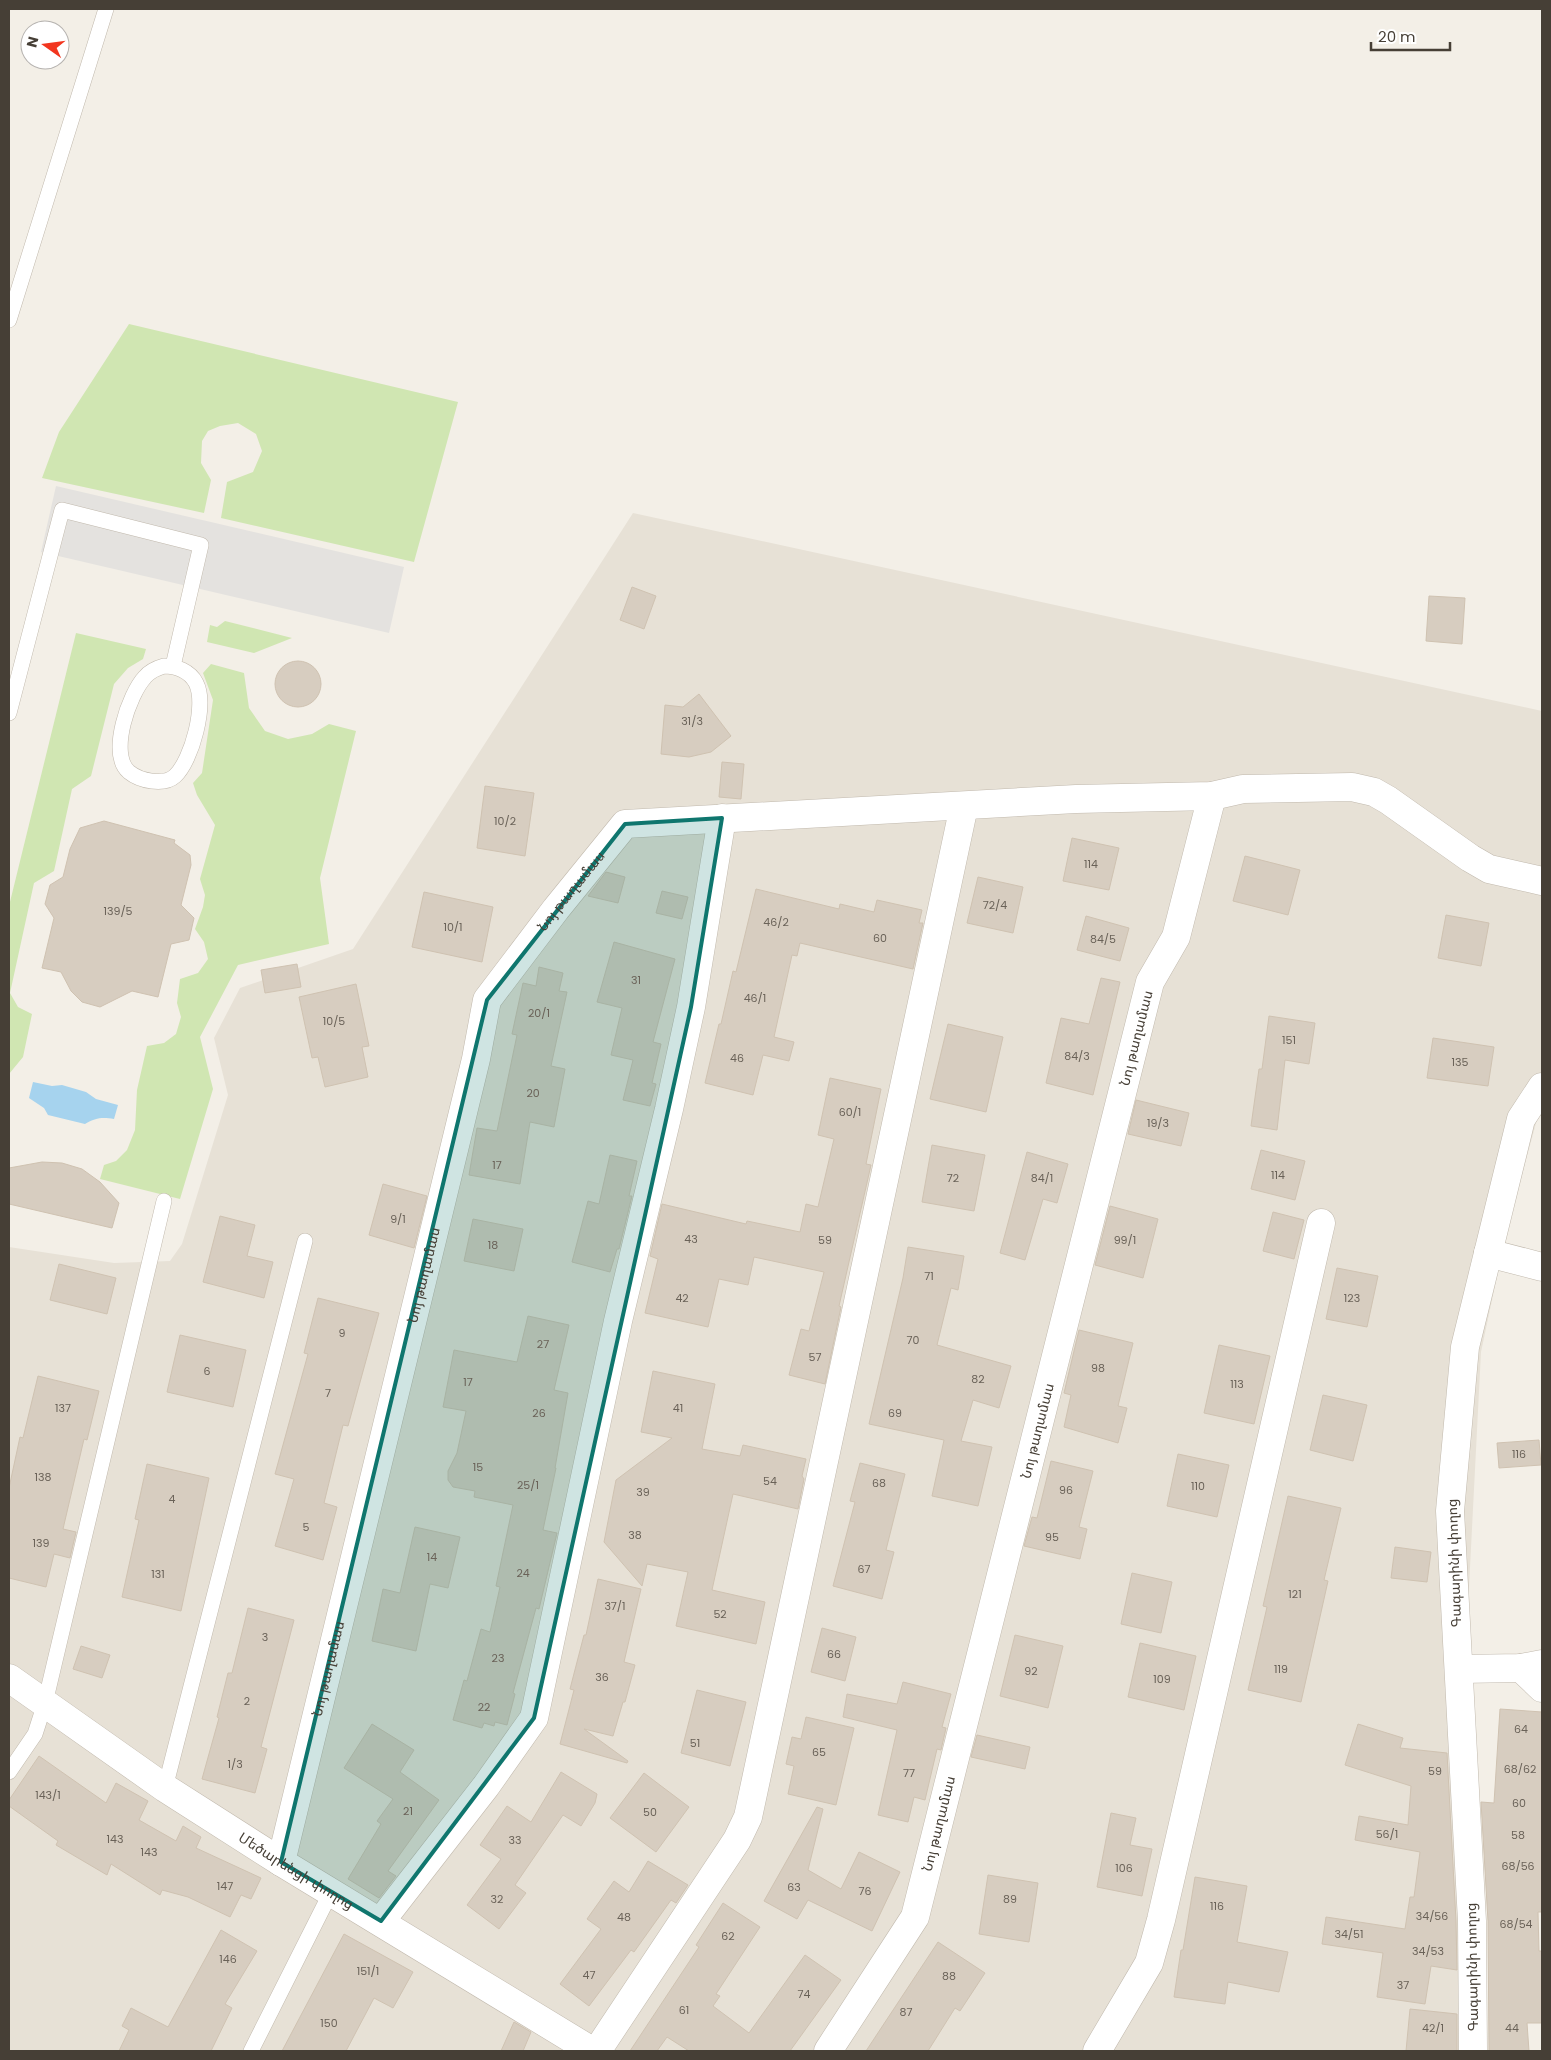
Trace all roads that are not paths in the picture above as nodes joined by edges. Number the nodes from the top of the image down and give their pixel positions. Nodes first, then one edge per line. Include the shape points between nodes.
1 (106, 9) edge
2 (9, 320) edge
3 (173, 666) junction
4 (9, 713) edge
5 (1212, 796) junction
6 (964, 806) junction
7 (722, 818) junction
8 (1542, 881) edge
9 (1542, 1087) edge
10 (164, 1201) dead end
11 (1321, 1223) dead end
12 (305, 1242) dead end
13 (1488, 1253) junction
14 (1542, 1267) edge
15 (1532, 1666) edge
16 (1459, 1669) junction
17 (9, 1678) edge
18 (1542, 1688) edge
19 (45, 1704) junction
20 (9, 1772) edge
21 (165, 1788) junction
22 (281, 1862) junction
23 (332, 1892) junction
24 (381, 1921) junction
25 (251, 2051) edge
26 (592, 2051) edge
27 (597, 2051) edge
28 (828, 2051) edge
29 (1097, 2051) edge
30 (1473, 2051) edge

1 - 2 lane
3 - 3 lane via 155,669 145,677 129,705 120,739 122,763 129,773 148,780 165,781 182,768 199,716 200,697 196,683 189,674
3 - 4 lane via 200,545 62,510
5 - 6 street, Նոյ թաղամաս
5 - 8 street, Նոյ թաղամաս via 1243,789 1352,787 1374,792 1470,858 1489,868
5 - 28 street, Նոյ թաղամաս via 1176,937 1150,982 915,1917
6 - 7 street, Նոյ թաղամաս
6 - 27 street via 748,1817 737,1840
7 - 22 street, Նոյ թաղամաս via 625,824 487,1000 471,1079
7 - 24 street via 691,1007 618,1321 534,1718 486,1786
9 - 13 street, Գագարինի փողոց via 1522,1119
10 - 19 lane
11 - 29 street via 1152,1954
12 - 21 lane
13 - 14 street
13 - 16 street, Գագարինի փողոց via 1464,1347 1450,1511
15 - 16 street
15 - 18 street
16 - 30 street, Գագարինի փողոց via 1472,1922
17 - 19 street, Մեծարենցի փողոց
19 - 20 lane via 35,1734
19 - 21 street, Մեծարենցի փողոց
21 - 22 street, Մեծարենցի փողոց
22 - 23 street, Մեծարենցի փողոց
23 - 24 street, Մեծարենցի փողոց
23 - 25 lane
24 - 26 street, Մեծարենցի փողոց

